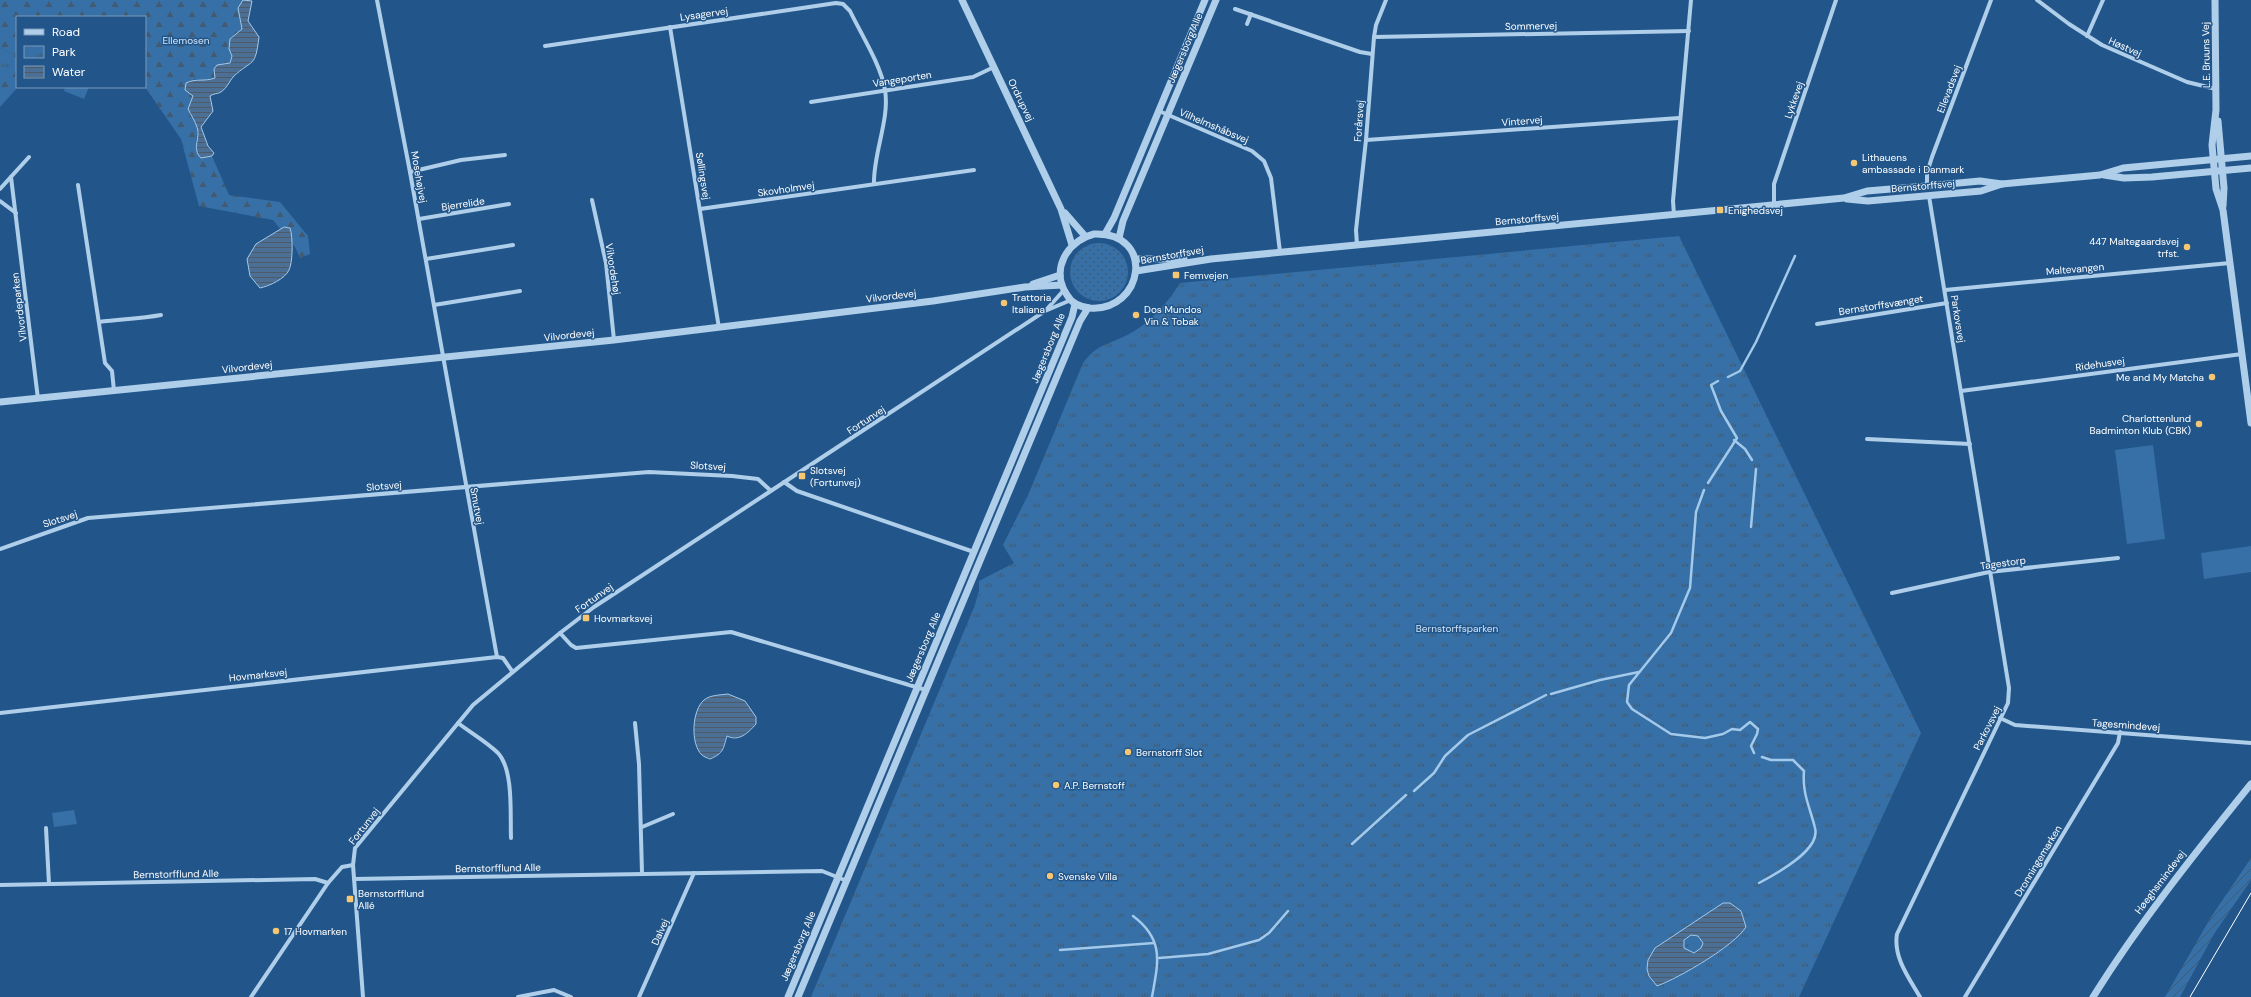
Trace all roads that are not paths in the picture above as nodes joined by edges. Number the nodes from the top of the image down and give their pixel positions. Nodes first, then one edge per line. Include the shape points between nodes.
1 (377, 0) edge
2 (962, 0) edge
3 (1205, 0) edge
4 (1216, 0) edge
5 (1386, 0) edge
6 (1691, 0) edge
7 (1836, 0) edge
8 (1991, 0) edge
9 (2037, 0) edge
10 (2103, 0) edge
11 (2216, 0) edge
12 (1235, 9) dead end
13 (1250, 14) junction
14 (1247, 24) dead end
15 (670, 27) junction
16 (1688, 31) junction
17 (2086, 36) junction
18 (1374, 38) junction
19 (545, 46) dead end
20 (1372, 54) junction
21 (994, 67) junction
22 (2216, 89) junction
23 (885, 90) junction
24 (811, 102) dead end
25 (2216, 110) junction
26 (1159, 111) junction
27 (1168, 115) junction
28 (1680, 118) junction
29 (1366, 140) junction
30 (505, 155) dead end
31 (2251, 156) edge
32 (29, 157) dead end
33 (2222, 158) junction
34 (2213, 159) junction
35 (2251, 168) edge
36 (974, 170) dead end
37 (2223, 171) junction
38 (410, 172) junction
39 (2214, 172) junction
40 (2100, 175) junction
41 (11, 177) junction
42 (874, 184) junction
43 (2002, 184) junction
44 (78, 185) dead end
45 (1926, 186) junction
46 (0, 189) edge
47 (1929, 196) junction
48 (1844, 198) junction
49 (592, 200) dead end
50 (0, 201) edge
51 (510, 204) dead end
52 (1774, 205) junction
53 (1062, 208) junction
54 (700, 209) junction
55 (2223, 210) junction
56 (16, 213) junction
57 (1674, 215) junction
58 (419, 219) junction
59 (1105, 234) junction
60 (1085, 236) junction
61 (1119, 238) junction
62 (513, 245) dead end
63 (1072, 245) junction
64 (1357, 245) junction
65 (1280, 252) junction
66 (1211, 258) junction
67 (426, 259) junction
68 (1135, 259) junction
69 (2230, 263) junction
70 (1136, 271) junction
71 (1060, 275) junction
72 (1026, 287) junction
73 (1063, 288) junction
74 (1945, 290) junction
75 (520, 291) dead end
76 (1073, 302) junction
77 (1947, 303) junction
78 (434, 305) junction
79 (1088, 308) junction
80 (1045, 311) junction
81 (161, 315) dead end
82 (99, 322) junction
83 (1816, 324) dead end
84 (720, 328) junction
85 (614, 340) junction
86 (2242, 354) junction
87 (444, 357) junction
88 (1961, 390) junction
89 (114, 391) junction
90 (38, 399) junction
91 (0, 402) edge
92 (2250, 405) edge
93 (2251, 423) edge
94 (1867, 439) dead end
95 (1970, 444) junction
96 (784, 482) junction
97 (466, 487) junction
98 (770, 490) junction
99 (0, 549) edge
100 (974, 552) junction
101 (2118, 558) dead end
102 (1989, 572) junction
103 (1892, 593) dead end
104 (560, 633) junction
105 (497, 657) junction
106 (512, 672) junction
107 (917, 688) junction
108 (926, 690) junction
109 (0, 713) edge
110 (2000, 718) junction
111 (458, 723) junction
112 (635, 723) dead end
113 (2120, 732) junction
114 (2251, 743) edge
115 (2251, 784) edge
116 (673, 814) dead end
117 (642, 827) junction
118 (46, 828) dead end
119 (510, 838) dead end
120 (353, 865) junction
121 (642, 873) junction
122 (694, 873) junction
123 (838, 877) junction
124 (354, 878) junction
125 (847, 881) junction
126 (328, 883) junction
127 (49, 884) junction
128 (0, 885) edge
129 (251, 997) edge
130 (363, 997) edge
131 (518, 997) edge
132 (571, 997) edge
133 (639, 997) edge
134 (788, 997) edge
135 (798, 997) edge
136 (1920, 997) edge
137 (1965, 997) edge
138 (2093, 997) edge

1 - 38 street, Mosehøjvej
2 - 21 street, Ordrupvej
3 - 26 street, Jægersborg Alle
4 - 27 street, Jægersborg Alle
5 - 18 street, Forårsvej via 1376,25
6 - 16 street
7 - 52 street, Lykkevej via 1774,184
8 - 45 street, Ellevadsvej via 1932,157
9 - 17 street, Høstvej
10 - 17 street
11 - 22 street, L.E. Bruuns Vej
12 - 13 street
13 - 14 street
13 - 20 street
15 - 19 street, Lysagervej
15 - 23 street, Lysagervej via 843,4 850,11 880,73
15 - 54 street, Søllingsvej
16 - 18 street, Sommervej
16 - 28 street
17 - 22 street, Høstvej via 2187,82
18 - 20 street, Forårsvej
20 - 29 street, Forårsvej
21 - 23 street, Vangeporten via 973,76
21 - 53 street, Ordrupvej
22 - 25 street, L.E. Bruuns Vej
23 - 24 street, Vangeporten
23 - 42 street
25 - 33 street, L.E. Bruuns Vej
25 - 34 street, L.E. Bruuns Vej via 2212,141
26 - 27 street, Vilhelmshåbsvej
26 - 59 street, Jægersborg Alle
27 - 61 street, Jægersborg Alle via 1123,221
27 - 65 street, Vilhelmshåbsvej via 1252,150 1264,162 1271,178
28 - 29 street, Vintervej
28 - 57 street
29 - 64 street, Forårsvej via 1356,230
30 - 38 street via 461,160
31 - 33 street, Bernstorffsvej
32 - 41 street
33 - 34 street, Bernstorffsvej
33 - 37 street, L.E. Bruuns Vej
34 - 39 street, L.E. Bruuns Vej
34 - 40 street, Bernstorffsvej via 2123,168
35 - 37 street, Bernstorffsvej
36 - 42 street, Skovholmvej
37 - 39 street, Bernstorffsvej
37 - 55 street, L.E. Bruuns Vej
38 - 58 street, Mosehøjvej
39 - 40 street, Bernstorffsvej via 2124,178
39 - 55 street, L.E. Bruuns Vej
40 - 43 street, Bernstorffsvej
41 - 46 street
41 - 56 street, Vilvordeparken
42 - 54 street, Skovholmvej
43 - 45 street, Bernstorffsvej via 1980,181
43 - 47 street, Bernstorffsvej via 1981,191
44 - 82 street
45 - 48 street, Bernstorffsvej via 1867,192
47 - 48 street, Bernstorffsvej via 1868,201
47 - 74 street, Parkovsvej
48 - 52 street, Bernstorffsvej
49 - 85 street, Vilvordehøj via 606,263
50 - 56 street
51 - 58 street, Bjerrelide
52 - 57 street, Bernstorffsvej
53 - 60 street, Ordrupvej
53 - 63 street, Ordrupvej
54 - 84 street, Søllingsvej
55 - 69 street
56 - 90 street, Vilvordeparken
57 - 64 street, Bernstorffsvej
58 - 67 street, Mosehøjvej
59 - 60 street
59 - 61 street
60 - 63 street
61 - 68 street via 1129,245
62 - 67 street
63 - 71 street via 1063,259
64 - 65 street, Bernstorffsvej
65 - 66 street, Bernstorffsvej
66 - 68 street, Bernstorffsvej
66 - 70 street, Bernstorffsvej
67 - 78 street, Mosehøjvej
68 - 70 street
69 - 74 street, Maltevangen
69 - 86 street
70 - 79 street via 1131,286 1119,300 1106,307
71 - 72 street, Vilvordevej
71 - 73 street
72 - 73 street, Vilvordevej
72 - 84 street, Vilvordevej
73 - 76 street
73 - 80 street, Fortunvej
74 - 77 street, Parkovsvej
75 - 78 street
76 - 79 street
76 - 80 street, Fortunvej
76 - 100 street, Jægersborg Alle via 1072,317
77 - 83 street, Bernstorffsvænget
77 - 88 street, Parkovsvej
78 - 87 street, Mosehøjvej
79 - 108 street, Jægersborg Alle via 1080,321
80 - 96 street, Fortunvej
81 - 82 street via 128,321 122,319
82 - 89 street via 105,363 112,371
84 - 85 street, Vilvordevej
85 - 87 street, Vilvordevej
86 - 88 street, Ridehusvej
86 - 92 street
87 - 89 street, Vilvordevej
87 - 97 street, Smutvej
88 - 95 street, Parkovsvej
89 - 90 street, Vilvordevej
90 - 91 street, Vilvordevej
92 - 93 street
94 - 95 street
95 - 102 street, Parkovsvej
96 - 98 street, Fortunvej
96 - 100 street via 797,491
97 - 98 street, Slotsvej via 649,472 758,479
97 - 99 street, Slotsvej via 88,518
97 - 105 street, Smutvej
98 - 104 street, Fortunvej via 594,607
100 - 107 street, Jægersborg Alle
101 - 102 street, Tagestorp
102 - 103 street, Tagestorp
102 - 110 street, Parkovsvej via 2009,688 2008,703
104 - 106 street, Fortunvej
104 - 107 street via 576,648 731,632
105 - 106 street via 503,658
105 - 109 street, Hovmarksvej
106 - 111 street, Fortunvej via 473,704
107 - 108 street
107 - 123 street, Jægersborg Alle
108 - 125 street, Jægersborg Alle
110 - 113 street, Tagesmindevej via 2015,725
110 - 136 street, Parkovsvej via 1897,934 1901,962
111 - 119 street via 498,754 504,762 508,773
111 - 120 street, Fortunvej via 355,848
112 - 117 street
113 - 114 street, Tagesmindevej
113 - 137 street, Dronningemarken via 2118,743
115 - 138 street, Høeghsmindevej via 2138,928
116 - 117 street
117 - 121 street
118 - 127 street
120 - 124 street, Fortunvej
120 - 126 street via 342,867
121 - 122 street, Bernstorfflund Alle
121 - 124 street, Bernstorfflund Alle
122 - 123 street, Bernstorfflund Alle via 822,871
122 - 133 street, Dalvej
123 - 125 street, Bernstorfflund Alle
123 - 134 street, Jægersborg Alle
124 - 130 street, Fortunvej
125 - 135 street, Jægersborg Alle
126 - 127 street, Bernstorfflund Alle via 315,879
126 - 129 street
127 - 128 street, Bernstorfflund Alle
131 - 132 street via 554,990

